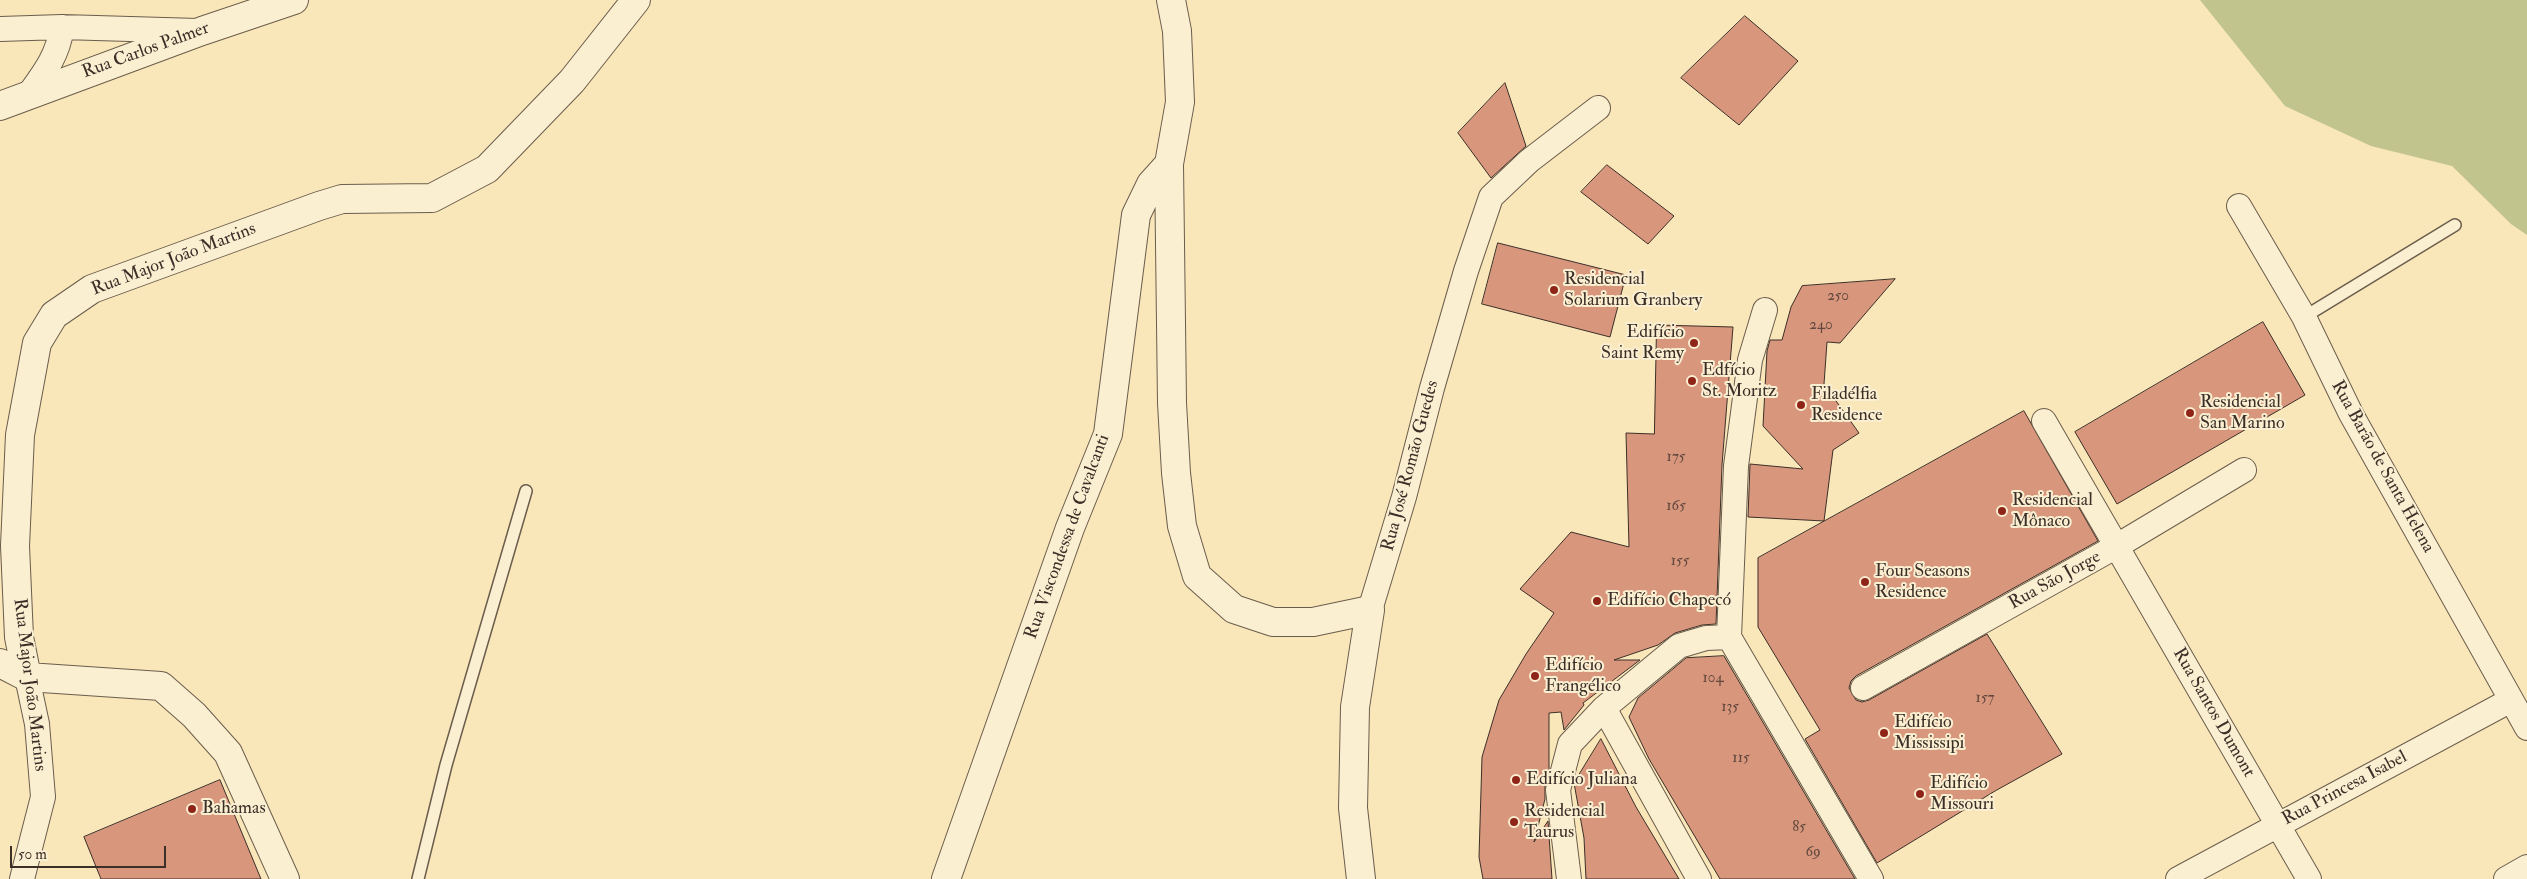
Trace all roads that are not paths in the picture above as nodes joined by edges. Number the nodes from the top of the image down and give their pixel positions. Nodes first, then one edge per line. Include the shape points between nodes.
1 (294, 0) edge
2 (636, 0) edge
3 (1171, 0) edge
4 (62, 27) junction
5 (0, 29) edge
6 (202, 31) junction
7 (29, 94) junction
8 (0, 106) edge
9 (1598, 108) dead end
10 (1169, 164) junction
11 (2239, 206) dead end
12 (2455, 224) dead end
13 (1766, 310) dead end
14 (2304, 318) junction
15 (2044, 421) dead end
16 (2244, 470) dead end
17 (526, 490) dead end
18 (2116, 546) junction
19 (1370, 610) junction
20 (19, 622) junction
21 (1729, 637) junction
22 (0, 642) edge
23 (0, 664) edge
24 (27, 677) junction
25 (1863, 688) dead end
26 (2511, 700) junction
27 (1604, 708) junction
28 (2527, 728) edge
29 (2278, 825) junction
30 (2527, 867) edge
31 (22, 879) edge
32 (285, 879) edge
33 (418, 879) edge
34 (946, 879) edge
35 (1361, 879) edge
36 (1569, 879) edge
37 (1699, 879) edge
38 (1871, 879) edge
39 (2178, 879) edge
40 (2309, 879) edge
41 (2506, 879) edge

1 - 6 street, Rua Carlos Palmer
2 - 20 street, Rua Major João Martins via 572,81 487,169 432,198 342,199 319,206 92,289 54,315 37,343 20,435 15,546
3 - 10 street via 1177,31 1180,102
4 - 5 street
4 - 6 street
4 - 7 street via 52,62
6 - 7 street, Rua Carlos Palmer
7 - 8 street, Rua Carlos Palmer
9 - 19 street, Rua José Romão Guedes via 1529,162 1491,198 1445,343
10 - 19 street via 1176,473 1182,526 1196,576 1234,609 1273,622 1313,622
10 - 34 street, Rua Viscondessa de Cavalcanti via 1151,184 1136,215 1108,434 1070,528
11 - 14 street, Rua Barão de Santa Helena
12 - 14 lane
13 - 21 street via 1750,360 1736,466
14 - 26 street, Rua Barão de Santa Helena via 2351,414
15 - 18 street, Rua Santos Dumont
16 - 18 street, Rua São Jorge
17 - 33 lane via 460,718
18 - 25 street, Rua São Jorge
18 - 29 street, Rua Santos Dumont
19 - 35 street, Rua José Romão Guedes via 1355,707 1353,808
20 - 22 street
20 - 24 street, Rua Major João Martins
21 - 27 street via 1706,638 1679,646
21 - 38 street
23 - 24 street
24 - 31 street, Rua Major João Martins via 37,724 43,797
24 - 32 street via 160,686 194,714 228,753
26 - 28 street, Rua Barão de Santa Helena
26 - 29 street, Rua Princesa Isabel
27 - 36 street via 1570,744 1558,790
27 - 37 street
29 - 39 street, Rua Princesa Isabel
29 - 40 street, Rua Santos Dumont
30 - 41 street

